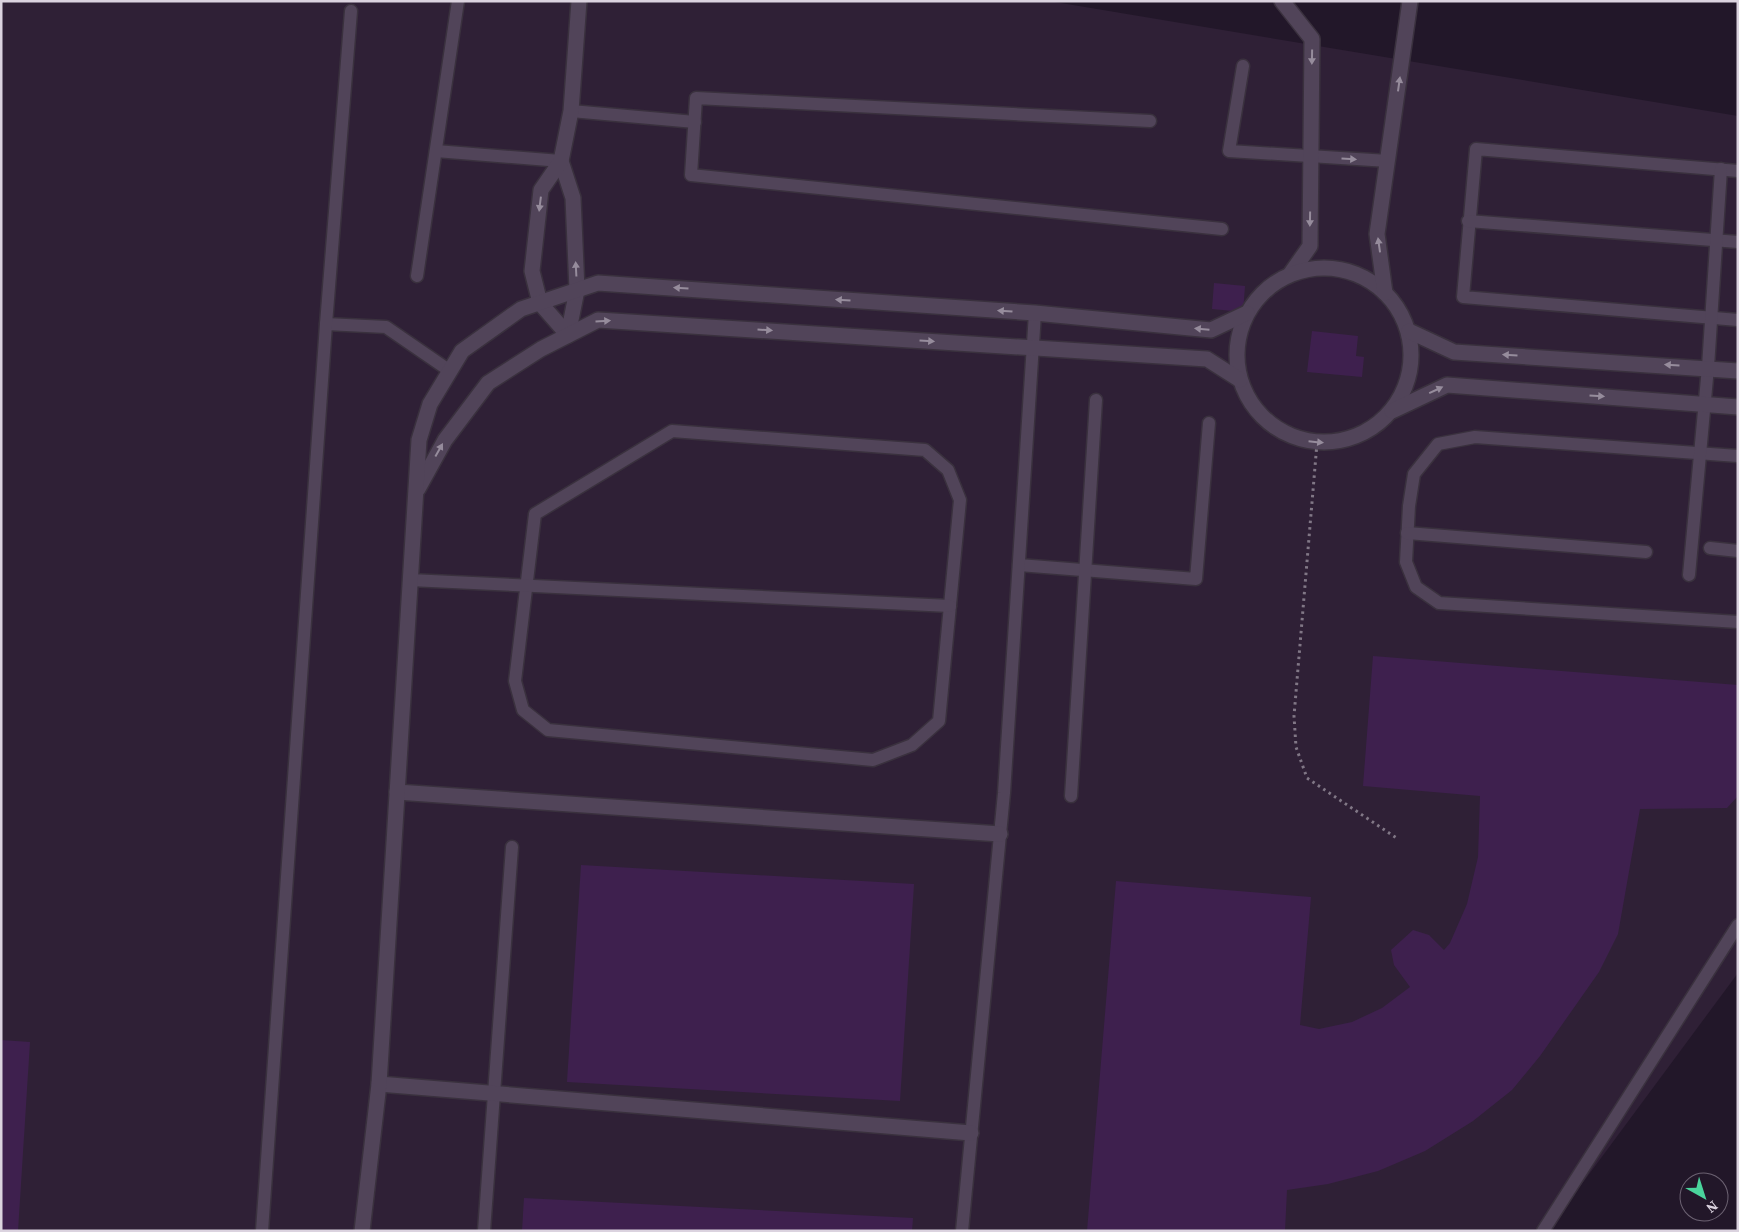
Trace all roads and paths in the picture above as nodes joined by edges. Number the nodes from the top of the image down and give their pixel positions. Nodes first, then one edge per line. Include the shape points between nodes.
1 (458, 1) edge
2 (579, 1) edge
3 (1282, 1) edge
4 (1410, 1) edge
5 (351, 11) dead end
6 (1243, 66) dead end
7 (571, 111) junction
8 (1150, 121) dead end
9 (695, 122) junction
10 (436, 150) junction
11 (1311, 156) junction
12 (561, 161) junction
13 (1388, 161) junction
14 (1721, 169) junction
15 (1738, 171) edge
16 (1468, 221) junction
17 (1222, 229) dead end
18 (1716, 240) junction
19 (1738, 242) edge
20 (1290, 273) junction
21 (417, 276) dead end
22 (577, 290) junction
23 (1385, 293) junction
24 (540, 303) junction
25 (1035, 313) junction
26 (1247, 313) junction
27 (1711, 318) junction
28 (1738, 320) edge
29 (326, 324) junction
30 (1409, 331) junction
31 (568, 335) junction
32 (1033, 347) junction
33 (1708, 368) junction
34 (450, 371) junction
35 (1738, 371) edge
36 (1240, 380) junction
37 (1096, 400) dead end
38 (1705, 404) junction
39 (1738, 407) edge
40 (1392, 411) junction
41 (1209, 423) dead end
42 (1317, 443) junction
43 (1700, 454) junction
44 (1738, 456) edge
45 (416, 493) junction
46 (1407, 534) junction
47 (1710, 548) dead end
48 (1738, 550) edge
49 (1646, 552) dead end
50 (1019, 565) junction
51 (1085, 570) junction
52 (1689, 575) dead end
53 (410, 580) junction
54 (527, 585) junction
55 (950, 606) junction
56 (1738, 622) edge
57 (397, 792) junction
58 (1071, 796) dead end
59 (1000, 834) junction
60 (1398, 839) dead end
61 (512, 847) dead end
62 (1738, 925) edge
63 (378, 1084) junction
64 (494, 1093) junction
65 (971, 1132) junction
66 (262, 1231) edge
67 (362, 1231) edge
68 (484, 1231) edge
69 (962, 1231) edge
70 (1543, 1231) edge

1 - 10 lane
2 - 7 street
3 -> 11 street via 1312,39
13 -> 4 street
5 - 29 lane
6 - 11 lane via 1229,151
7 - 9 lane
7 - 12 street
8 - 9 lane via 696,98
9 - 17 lane via 691,175
10 - 12 lane
10 - 21 lane
11 -> 13 lane
11 -> 20 street via 1310,246
22 -> 12 street via 573,198
12 -> 24 street via 542,190 532,271
23 -> 13 street via 1377,234
14 - 15 lane
14 - 16 lane via 1476,149
14 - 18 lane
16 - 18 lane
16 - 27 lane via 1463,298
18 - 19 lane
18 - 27 lane
20 - 23 street via 1320,267 1350,271 1377,284
20 - 26 street via 1265,290
22 - 24 street
25 -> 22 street via 598,283
22 - 31 street
23 - 30 street via 1397,306
24 - 31 street
24 - 34 street via 522,308 462,352
26 -> 25 street via 1211,330
25 - 32 lane
26 - 36 street via 1237,342
27 - 28 lane
27 - 33 lane
29 - 34 lane via 386,327
29 - 66 lane
33 -> 30 street via 1454,352
30 - 40 street via 1412,359 1408,378
31 -> 32 street via 598,320
45 -> 31 street via 445,440 488,383
32 - 36 street via 1207,359
32 - 50 lane
33 - 35 street
33 - 38 lane
34 - 45 street via 430,404 419,440
36 -> 42 street via 1248,400 1265,422 1290,436
37 - 51 lane
38 - 39 street
40 -> 38 street via 1447,385
38 - 43 lane
40 - 42 street via 1371,430 1345,441
41 - 51 lane via 1196,579
42 - 60 path via 1294,716 1296,747 1307,778
43 - 44 lane
43 - 46 lane via 1475,437 1438,444 1414,474
43 - 52 lane
45 - 53 street
46 - 49 lane
46 - 56 lane via 1406,562 1416,587 1439,604
47 - 48 lane
50 - 51 lane
50 - 59 lane
51 - 58 lane
53 - 54 lane
53 - 57 street
54 - 55 lane
54 - 55 lane via 535,514 672,431 925,450 948,470 960,500
54 - 55 lane via 515,681 523,710 548,730 873,760 912,745 938,721
57 - 59 street
57 - 63 street
59 - 65 lane
61 - 64 lane
62 - 70 lane
63 - 64 street
63 - 67 street
64 - 65 street
64 - 68 lane
65 - 69 lane

